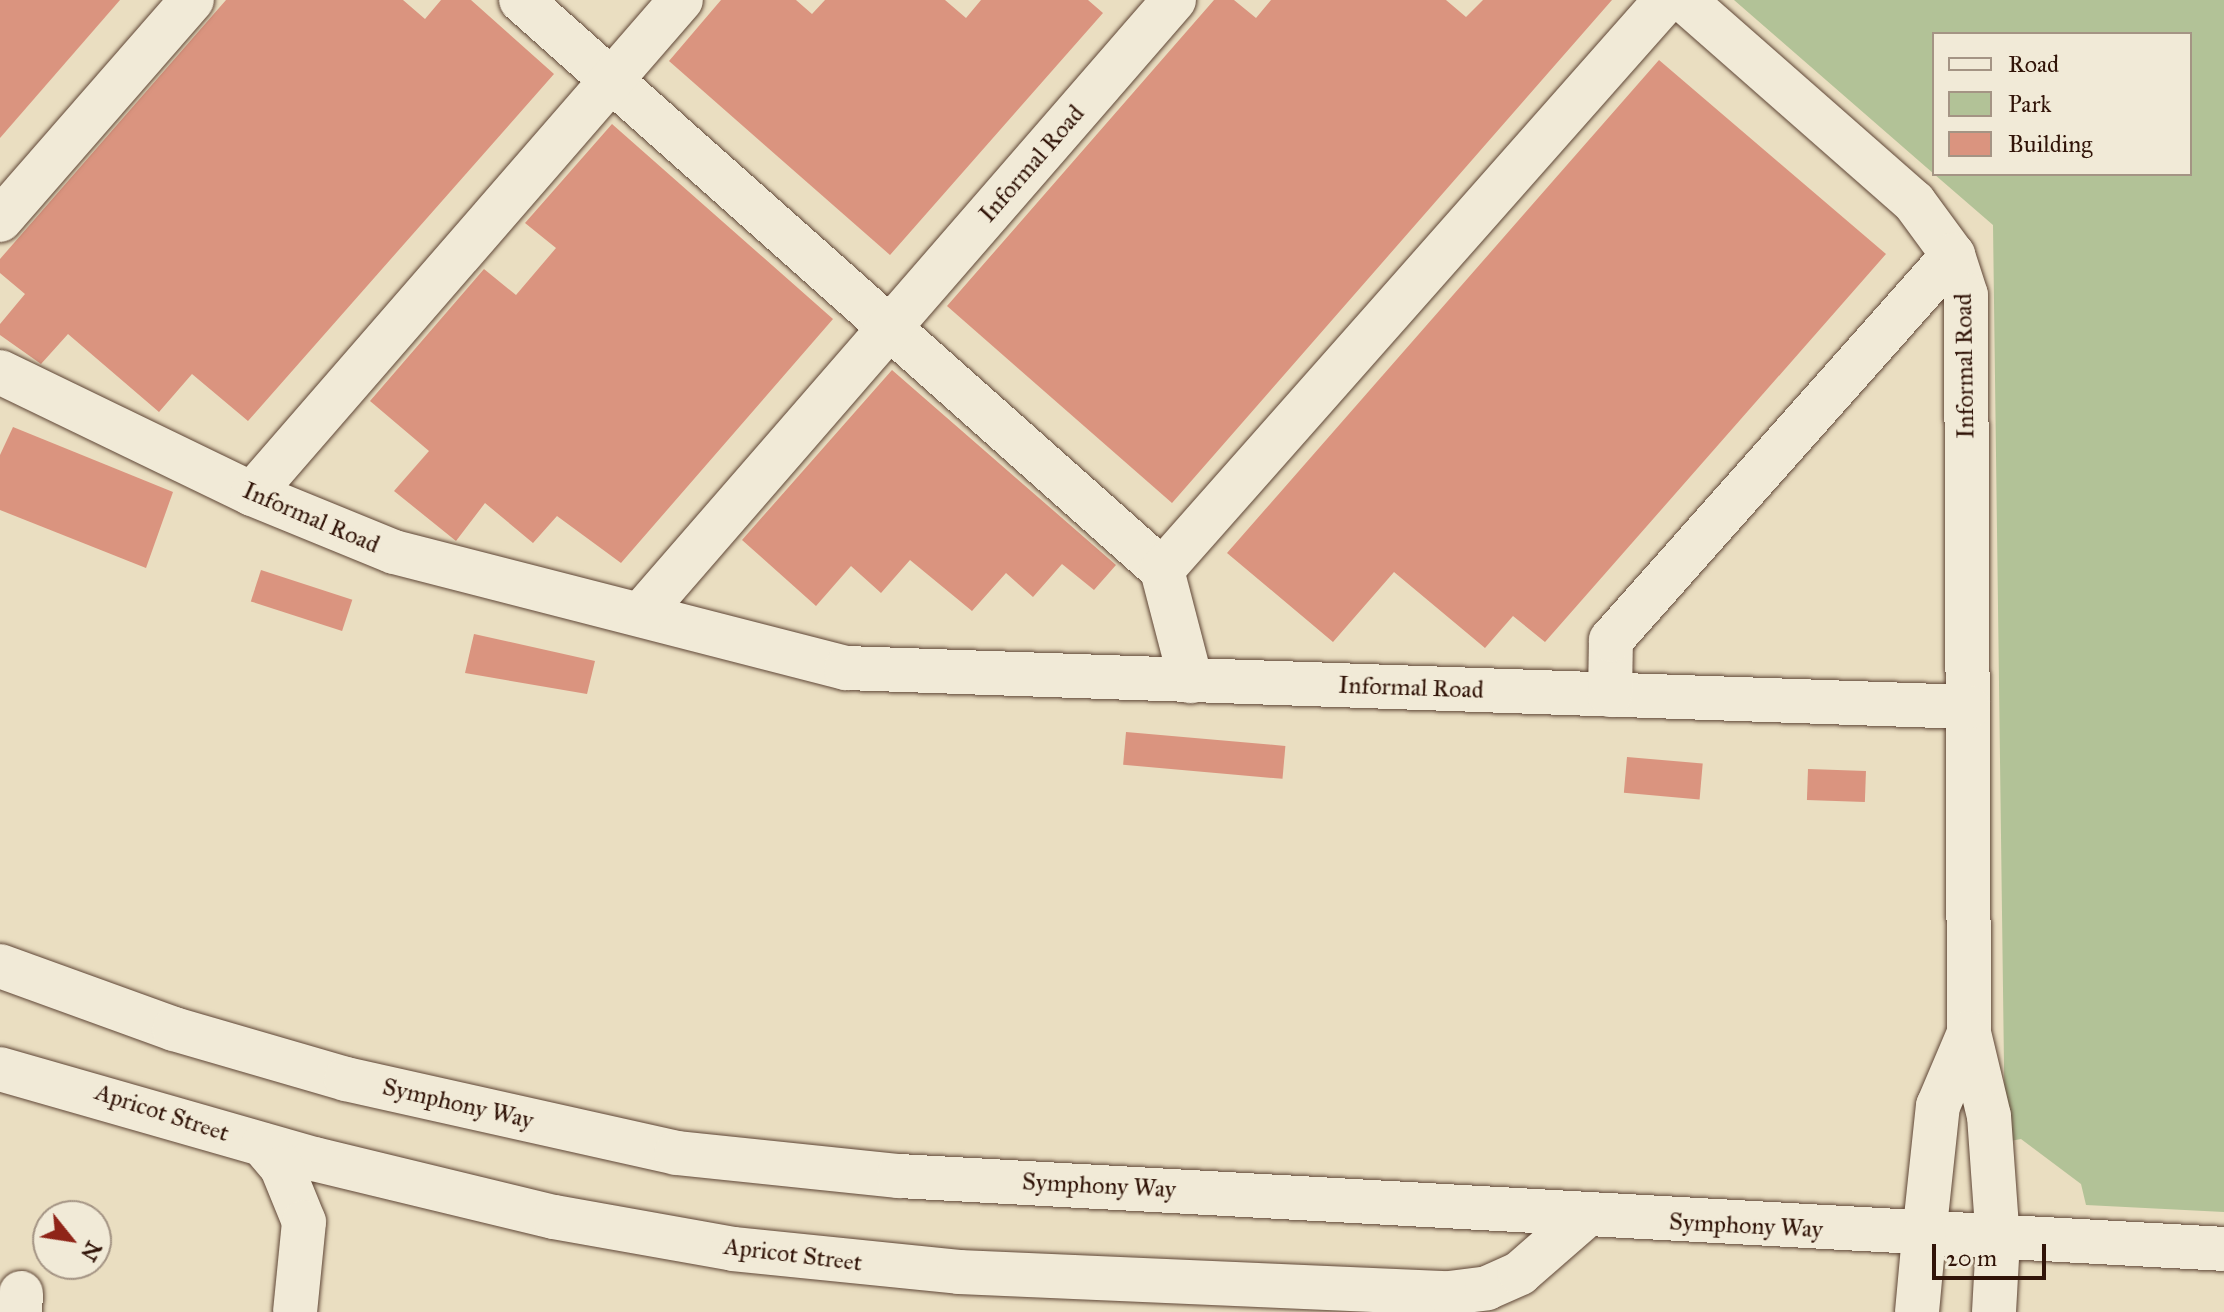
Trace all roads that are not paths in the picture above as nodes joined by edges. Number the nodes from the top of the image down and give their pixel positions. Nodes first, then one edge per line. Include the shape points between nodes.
1 (192, 0) edge
2 (521, 0) edge
3 (681, 0) edge
4 (1174, 0) edge
5 (1666, 0) edge
6 (1684, 0) edge
7 (611, 80) junction
8 (0, 220) edge
9 (1953, 255) junction
10 (889, 328) junction
11 (0, 372) edge
12 (252, 494) junction
13 (1162, 570) junction
14 (641, 614) junction
15 (1191, 681) junction
16 (1610, 695) junction
17 (1968, 707) junction
18 (0, 966) edge
19 (1969, 1033) junction
20 (0, 1069) edge
21 (263, 1145) junction
22 (377, 1174) junction
23 (1583, 1218) junction
24 (304, 1222) junction
25 (1924, 1236) junction
26 (1998, 1241) junction
27 (2224, 1249) edge
28 (1257, 1300) edge
29 (295, 1312) edge
30 (1917, 1312) edge
31 (1994, 1312) edge

1 - 8 street
2 - 7 street
3 - 7 street
4 - 10 street, Informal Road
5 - 13 street
6 - 9 street, Informal Road via 1914,202
7 - 10 street
7 - 12 street
9 - 16 street via 1611,640
9 - 17 street, Informal Road via 1966,295
10 - 13 street
10 - 14 street, Informal Road
11 - 12 street, Informal Road
12 - 14 street, Informal Road via 394,552
13 - 15 street
14 - 15 street, Informal Road via 846,668
15 - 16 street, Informal Road
16 - 17 street, Informal Road
17 - 19 street, Informal Road
18 - 23 street, Symphony Way via 174,1029 346,1079 676,1153 899,1176
19 - 25 street, Informal Road via 1938,1106
19 - 26 street, Informal Road via 1989,1116
20 - 21 street, Apricot Street
21 - 22 street, Apricot Street
21 - 24 street via 282,1168
22 - 24 street via 339,1191
22 - 28 street, Apricot Street via 733,1249
23 - 25 street, Symphony Way
23 - 28 street, Apricot Street via 1520,1273 1487,1288
24 - 29 street
25 - 26 street, Symphony Way
25 - 30 street, Informal Road
26 - 27 street, Symphony Way
26 - 31 street, Informal Road

